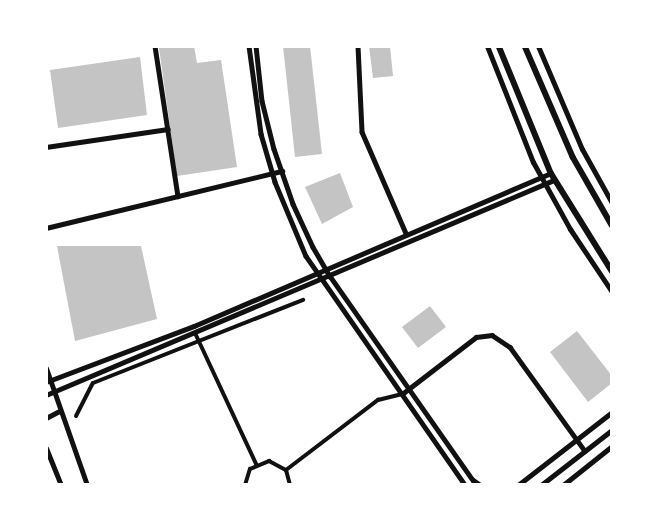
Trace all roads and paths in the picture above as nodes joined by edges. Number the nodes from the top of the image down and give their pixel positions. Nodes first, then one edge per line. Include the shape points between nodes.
1 (155, 46) edge
2 (249, 46) edge
3 (256, 46) edge
4 (358, 46) edge
5 (487, 46) edge
6 (499, 46) edge
7 (525, 46) edge
8 (538, 46) edge
9 (168, 129) junction
10 (46, 147) edge
11 (282, 171) junction
12 (550, 173) junction
13 (273, 174) junction
14 (541, 177) junction
15 (554, 180) junction
16 (545, 184) junction
17 (178, 196) junction
18 (612, 204) edge
19 (612, 225) edge
20 (46, 228) edge
21 (406, 233) junction
22 (325, 267) junction
23 (316, 271) junction
24 (612, 271) edge
25 (330, 276) junction
26 (322, 280) junction
27 (612, 292) edge
28 (303, 300) dead end
29 (195, 333) junction
30 (198, 340) junction
31 (46, 368) edge
32 (47, 382) edge
33 (409, 389) junction
34 (52, 392) junction
35 (402, 394) junction
36 (46, 395) edge
37 (59, 411) junction
38 (612, 412) edge
39 (76, 416) dead end
40 (46, 418) edge
41 (612, 430) edge
42 (577, 439) junction
43 (612, 446) edge
44 (46, 448) edge
45 (585, 451) junction
46 (256, 464) junction
47 (286, 470) junction
48 (474, 482) edge
49 (61, 485) edge
50 (87, 485) edge
51 (245, 485) edge
52 (290, 485) edge
53 (466, 485) edge
54 (480, 485) edge
55 (518, 485) edge
56 (541, 485) edge
57 (563, 485) edge

1 - 9 street
2 - 13 street via 253,93
3 - 11 street via 262,101
4 - 21 street via 362,132
5 - 14 main road via 516,124
6 - 12 main road
7 - 19 main road via 570,150
8 - 18 main road via 582,149
9 - 10 street
9 - 17 street
11 - 13 street
11 - 22 street via 293,204
12 - 14 street
12 - 15 main road
13 - 17 street
13 - 23 street via 290,223
14 - 16 main road
14 - 21 street
15 - 16 street
15 - 24 main road
16 - 25 street
16 - 27 main road
17 - 20 street
21 - 22 street
22 - 23 street
22 - 25 street
23 - 26 street
23 - 32 street via 194,326
25 - 26 street
25 - 33 street
26 - 29 street
26 - 35 street
28 - 30 street
29 - 30 street
29 - 34 street
30 - 39 street via 93,383
30 - 46 street
31 - 32 main road
32 - 34 main road
33 - 35 street
33 - 42 street via 476,337 492,335 510,347
33 - 48 street
34 - 36 street
34 - 37 main road
35 - 47 street via 378,400
35 - 53 street
37 - 40 main road
37 - 50 main road
38 - 42 main road
41 - 45 main road
42 - 45 street
42 - 55 main road
43 - 57 main road
44 - 49 main road
45 - 56 main road
46 - 47 street via 276,462
46 - 51 street via 246,475
47 - 52 street
48 - 54 main road

